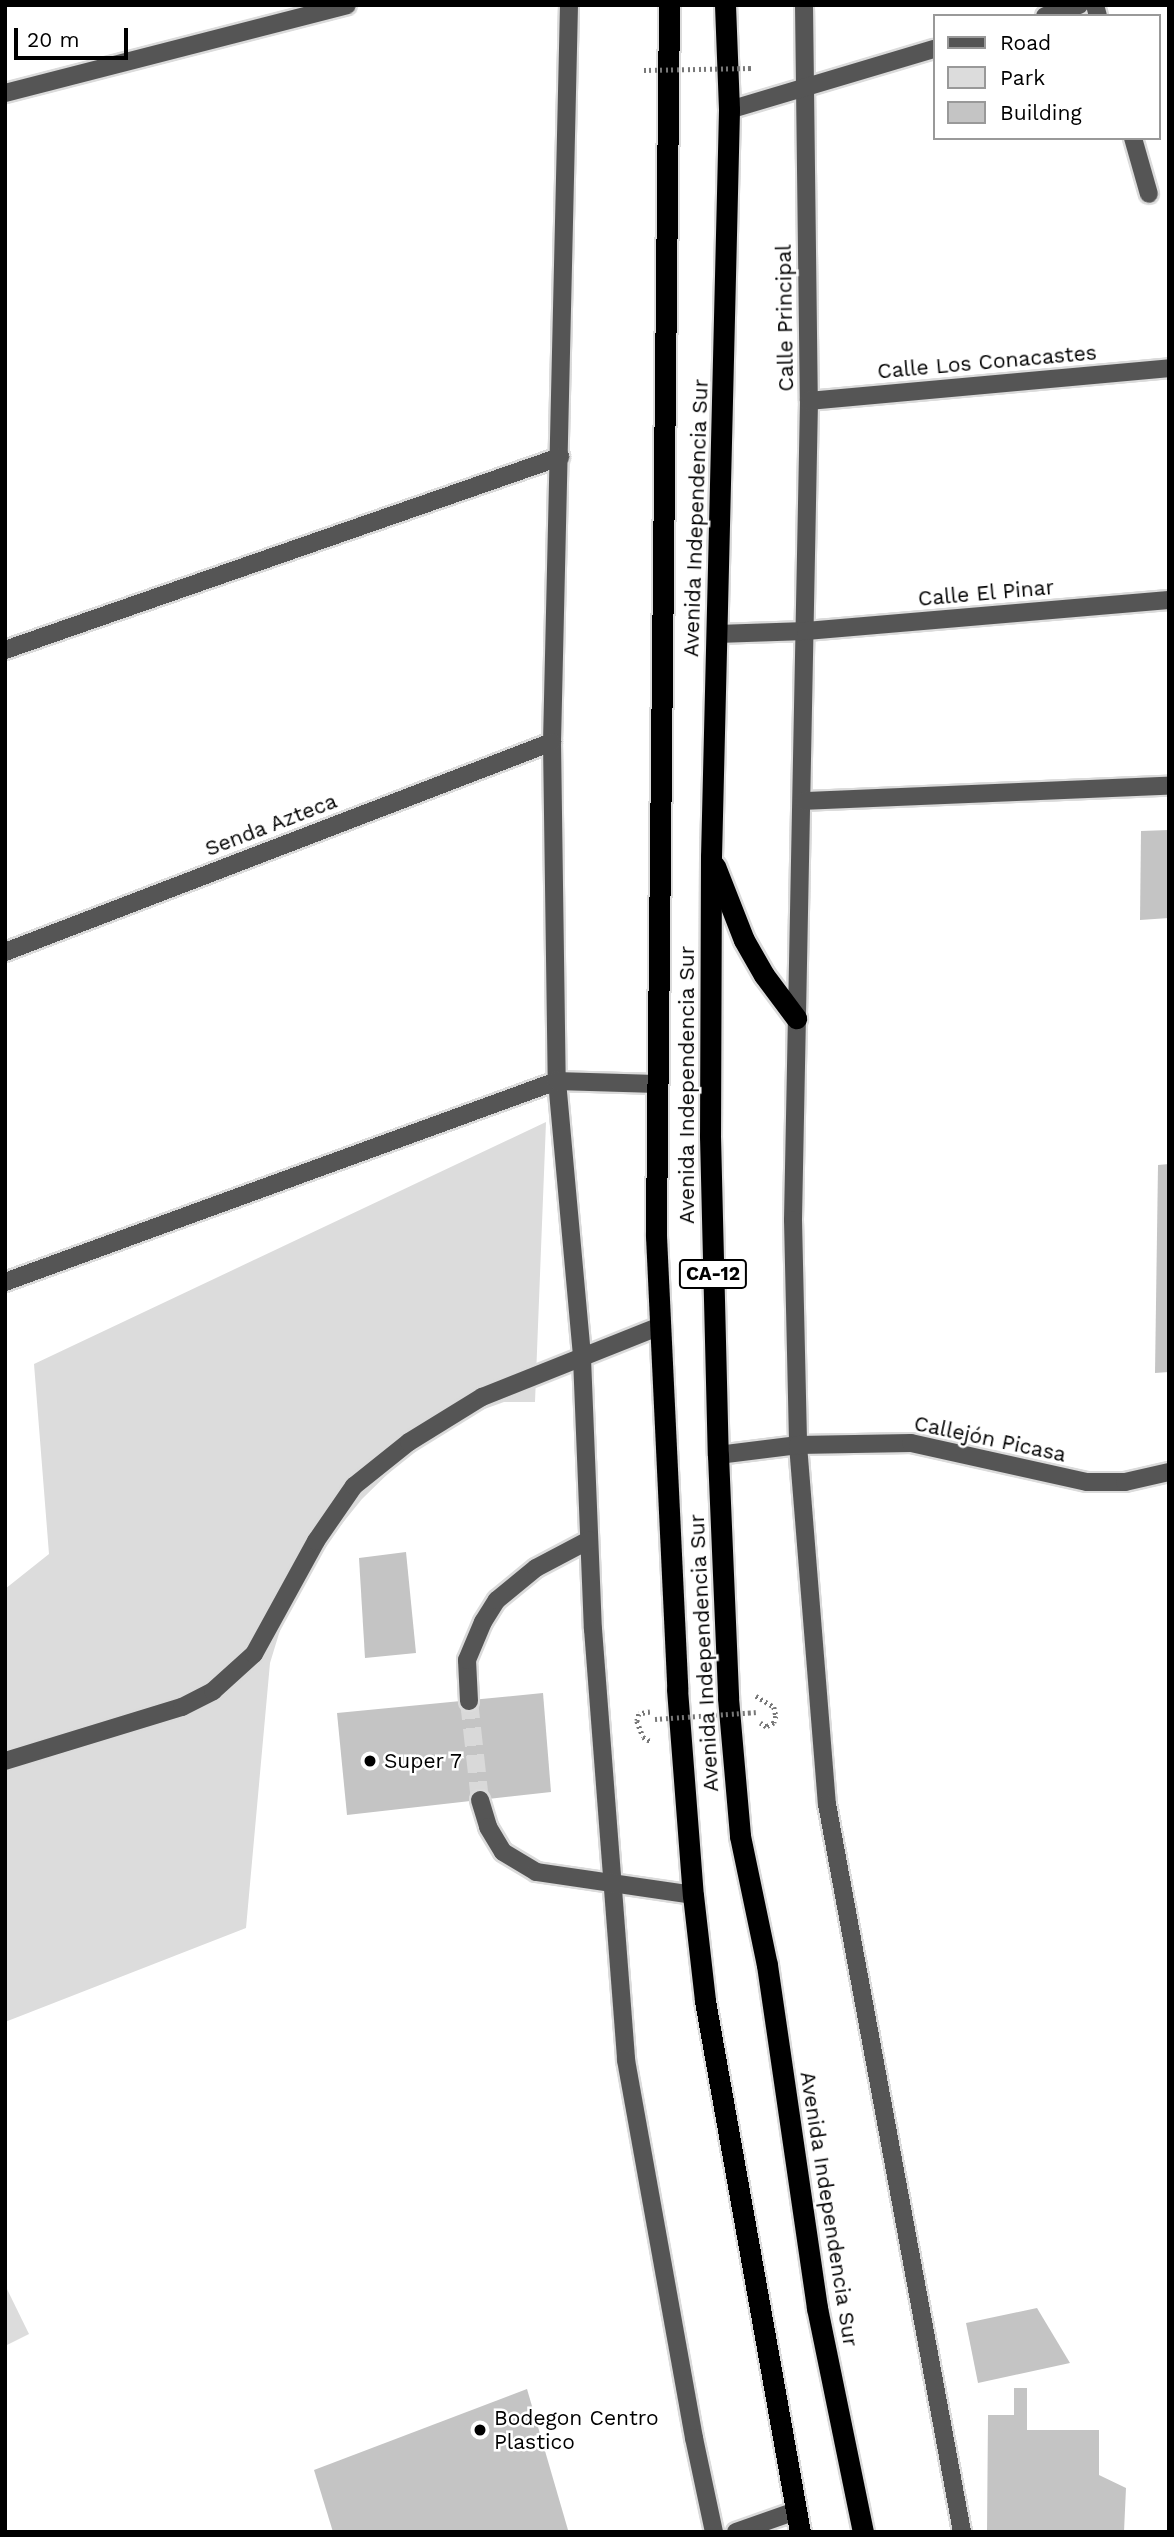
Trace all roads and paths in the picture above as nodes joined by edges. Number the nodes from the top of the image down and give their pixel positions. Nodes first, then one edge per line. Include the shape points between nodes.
1 (347, 5) edge
2 (569, 5) edge
3 (669, 5) edge
4 (725, 5) edge
5 (804, 5) edge
6 (1079, 5) edge
7 (1051, 14) edge
8 (932, 50) edge
9 (752, 68) dead end
10 (644, 70) dead end
11 (806, 89) junction
12 (5, 93) edge
13 (729, 110) junction
14 (1134, 140) edge
15 (1149, 194) dead end
16 (1169, 368) edge
17 (809, 401) junction
18 (560, 457) junction
19 (1169, 600) edge
20 (806, 631) junction
21 (717, 634) junction
22 (5, 650) edge
23 (552, 741) junction
24 (1169, 786) edge
25 (804, 801) junction
26 (711, 856) junction
27 (5, 952) edge
28 (796, 1018) junction
29 (557, 1081) junction
30 (656, 1084) junction
31 (5, 1282) edge
32 (660, 1326) junction
33 (582, 1358) junction
34 (798, 1445) junction
35 (718, 1455) junction
36 (1169, 1472) edge
37 (589, 1540) junction
38 (760, 1696) dead end
39 (469, 1701) tunnel mouth
40 (650, 1743) dead end
41 (5, 1761) edge
42 (480, 1800) tunnel mouth
43 (613, 1884) junction
44 (693, 1895) junction
45 (798, 2522) edge
46 (714, 2532) edge
47 (736, 2532) edge
48 (863, 2532) edge
49 (962, 2532) edge

1 - 12 street
2 - 18 street
3 - 30 highway, Avenida Independencia Sur / CA-12
4 - 13 highway, Avenida Independencia Sur / CA-12
5 - 11 street, Calle Principal
6 - 7 street
8 - 11 street
9 - 10 path, bridge
11 - 13 street
11 - 17 street, Calle Principal
13 - 21 highway, Avenida Independencia Sur / CA-12
14 - 15 street
16 - 17 street, Calle Los Conacastes
17 - 20 street, Calle Principal
18 - 22 street
18 - 23 street
19 - 20 street, Calle El Pinar
20 - 21 street, Calle El Pinar
20 - 25 street, Calle Principal
21 - 26 highway, Avenida Independencia Sur / CA-12
23 - 27 street, Senda Azteca
23 - 29 street
24 - 25 street
25 - 28 street, Calle Principal
26 - 28 highway via 744,940
26 - 35 highway, Avenida Independencia Sur / CA-12 via 710,1136
28 - 34 street, Calle Principal via 793,1220
29 - 30 street
29 - 31 street
29 - 33 street
30 - 32 highway, Avenida Independencia Sur / CA-12
32 - 33 street
32 - 44 highway, Avenida Independencia Sur / CA-12 via 677,1689
33 - 37 street
33 - 41 street via 482,1397 409,1442 354,1486 316,1541 254,1654 213,1691 182,1707
34 - 35 street, Callejón Picasa
34 - 36 street, Callejón Picasa via 911,1443 1087,1482 1125,1482
34 - 49 street, Calle Principal via 827,1804
35 - 48 highway, Avenida Independencia Sur / CA-12 via 727,1698 740,1836 767,1965 817,2308
37 - 39 street via 536,1568 497,1600 467,1660
37 - 43 street
38 - 40 path, bridge via 774,1707 774,1723 766,1727 758,1712 655,1719 648,1711 639,1714 638,1730
42 - 43 street via 488,1827 503,1852 536,1872
43 - 44 street
43 - 46 street via 626,2060
44 - 45 highway, Avenida Independencia Sur / CA-12 via 705,2001
45 - 47 street

